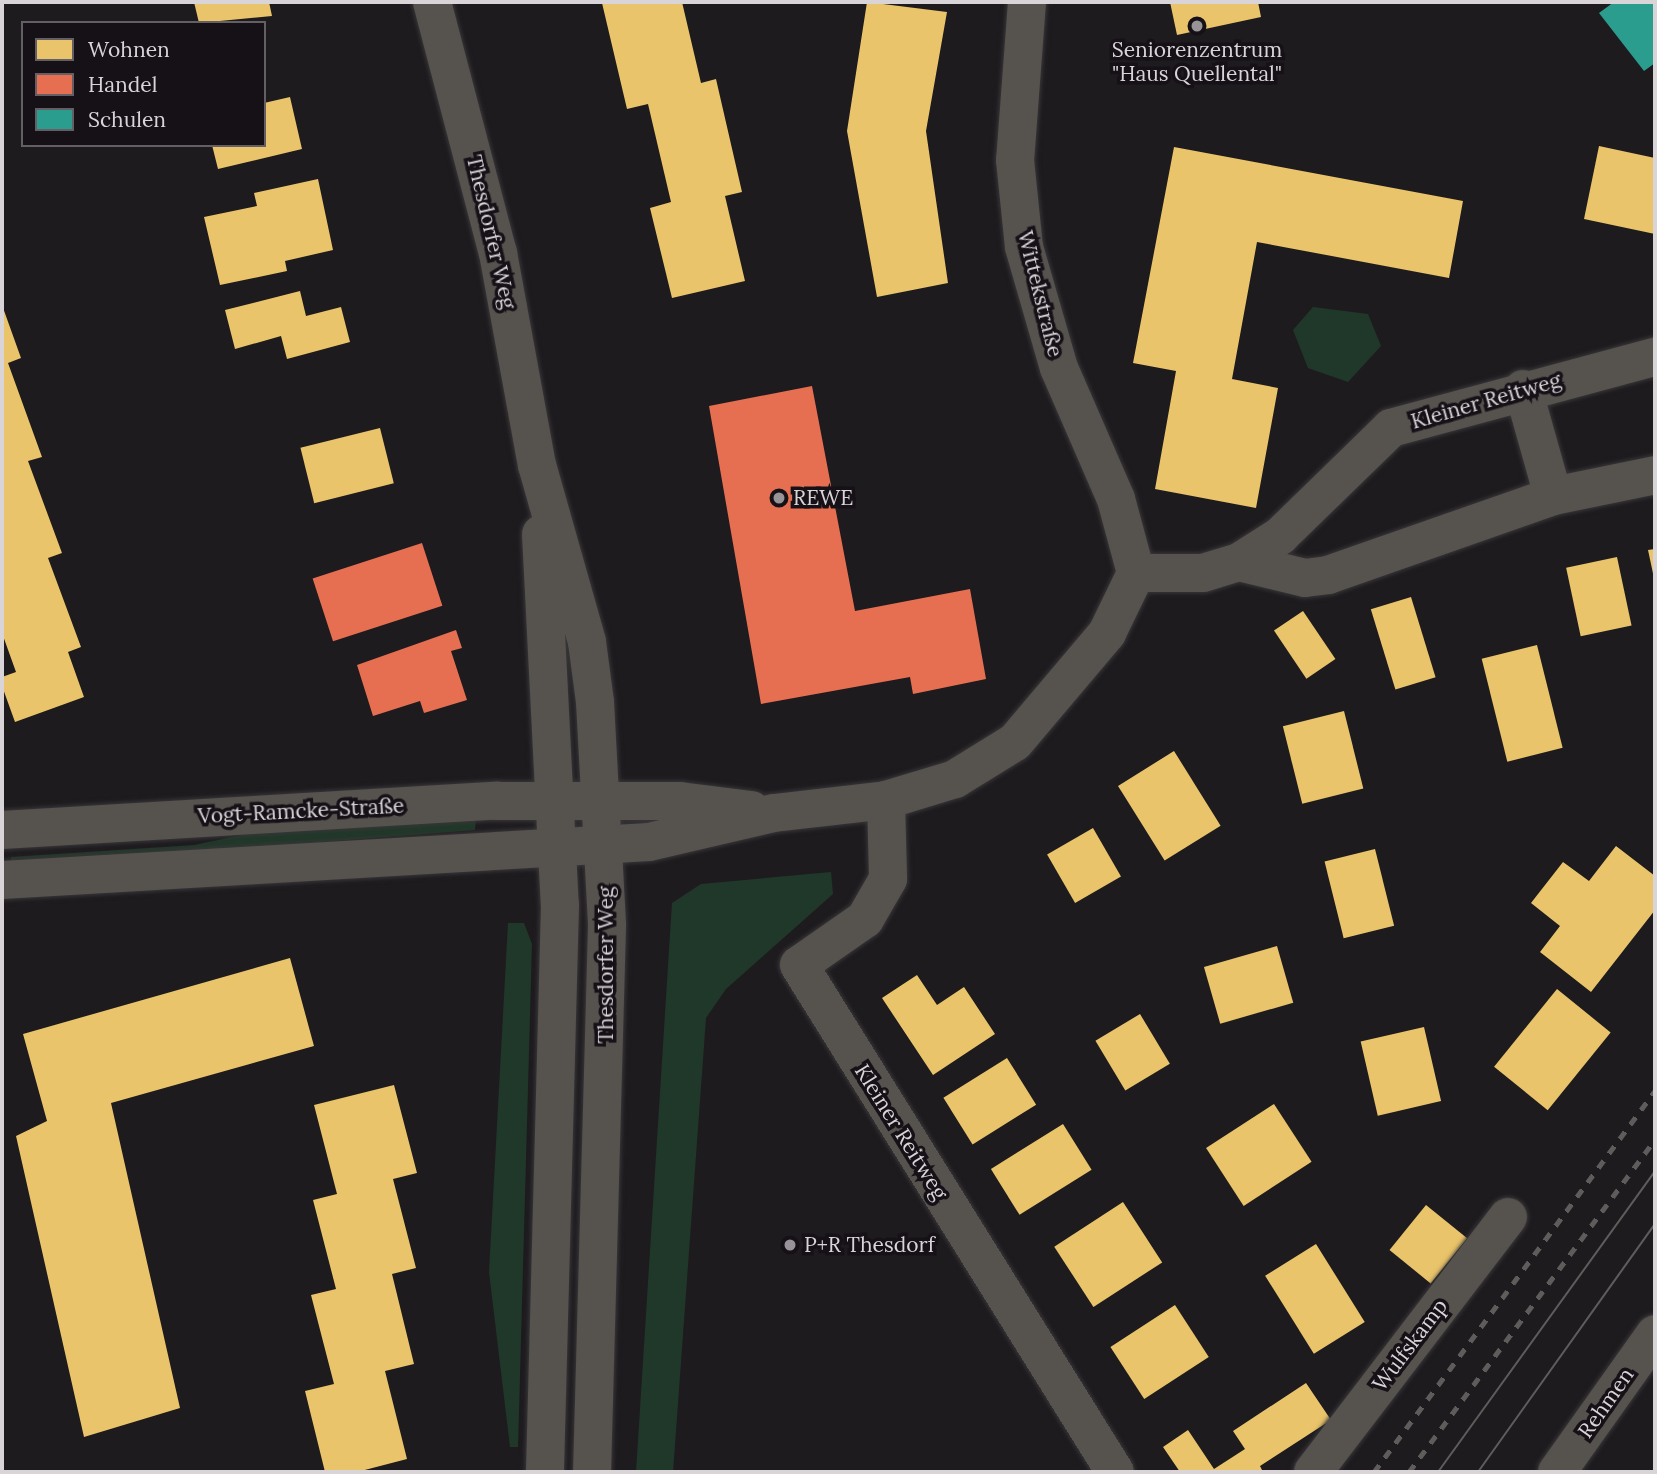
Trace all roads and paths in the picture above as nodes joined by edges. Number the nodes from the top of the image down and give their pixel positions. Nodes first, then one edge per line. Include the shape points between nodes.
1 (432, 2) edge
2 (1027, 2) edge
3 (1655, 357) edge
4 (1522, 389) junction
5 (537, 465) junction
6 (1655, 475) edge
7 (1553, 496) junction
8 (1239, 562) junction
9 (1136, 573) junction
10 (556, 800) junction
11 (886, 800) junction
12 (600, 801) junction
13 (774, 813) junction
14 (2, 830) edge
15 (604, 845) junction
16 (558, 846) junction
17 (2, 880) edge
18 (1508, 1217) dead end
19 (1655, 1334) edge
20 (545, 1472) edge
21 (592, 1472) edge
22 (1115, 1472) edge
23 (1313, 1472) edge
24 (1557, 1472) edge

1 - 5 street, Thesdorfer Weg via 498,253
2 - 9 street, Wittekstraße via 1015,160 1024,247 1059,368 1116,499
3 - 4 street, Kleiner Reitweg
4 - 7 street
4 - 8 street, Kleiner Reitweg via 1391,428 1280,536
5 - 10 street, Thesdorfer Weg
5 - 12 street, Thesdorfer Weg via 587,642
6 - 7 street
7 - 8 street via 1328,575 1305,578
8 - 9 street, Kleiner Reitweg via 1203,573
9 - 11 street via 1107,633 1015,742 955,779
10 - 12 street, Vogt-Ramcke-Straße
10 - 14 street, Vogt-Ramcke-Straße
10 - 16 street, Thesdorfer Weg
11 - 13 street
11 - 22 street, Kleiner Reitweg via 888,879 865,919 799,965
12 - 13 street via 680,801
12 - 15 street, Thesdorfer Weg
13 - 15 street via 649,842
15 - 16 street
15 - 21 street, Thesdorfer Weg via 606,1136
16 - 17 street
16 - 20 street, Thesdorfer Weg via 560,1083
18 - 23 street, Wulfskamp
19 - 24 street, Rehmen

